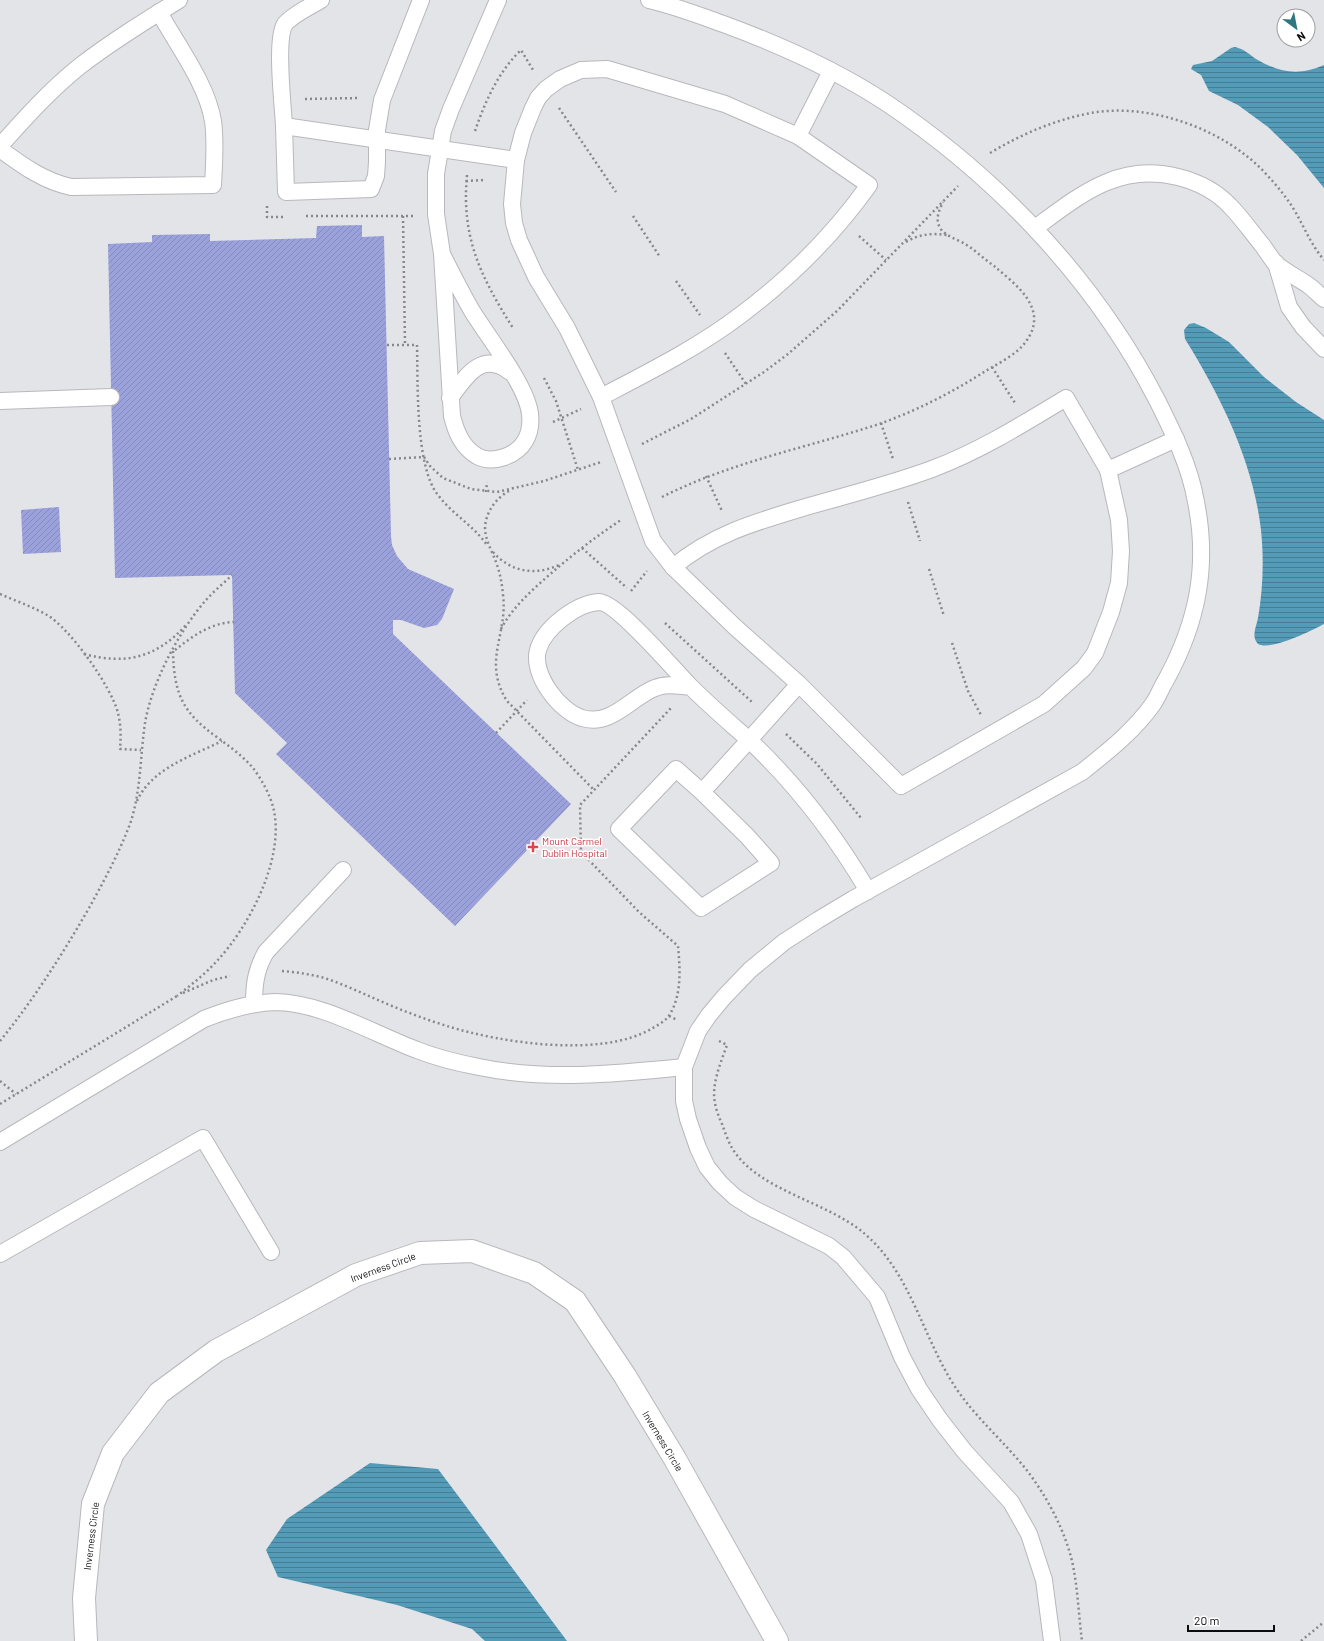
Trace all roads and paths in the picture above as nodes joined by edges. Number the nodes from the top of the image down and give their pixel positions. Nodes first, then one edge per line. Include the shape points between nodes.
1 (179, 0) edge
2 (321, 0) edge
3 (421, 0) edge
4 (498, 0) edge
5 (648, 0) edge
6 (159, 12) junction
7 (831, 71) junction
8 (536, 74) dead end
9 (361, 98) dead end
10 (298, 99) dead end
11 (555, 102) dead end
12 (284, 126) junction
13 (474, 135) dead end
14 (798, 136) junction
15 (378, 140) junction
16 (0, 148) edge
17 (440, 148) junction
18 (516, 160) junction
19 (467, 171) dead end
20 (466, 180) junction
21 (487, 180) dead end
22 (963, 181) dead end
23 (616, 192) dead end
24 (943, 202) junction
25 (402, 216) dead end
26 (633, 216) dead end
27 (1035, 228) junction
28 (856, 234) dead end
29 (949, 235) junction
30 (902, 244) junction
31 (442, 254) junction
32 (660, 257) dead end
33 (886, 260) junction
34 (1276, 263) junction
35 (676, 281) dead end
36 (1324, 299) edge
37 (701, 316) dead end
38 (515, 330) dead end
39 (387, 345) dead end
40 (405, 345) junction
41 (721, 346) dead end
42 (1324, 348) edge
43 (992, 367) junction
44 (541, 372) dead end
45 (512, 373) junction
46 (746, 384) junction
47 (111, 397) dead end
48 (601, 397) junction
49 (450, 398) junction
50 (0, 401) edge
51 (1016, 405) dead end
52 (587, 406) dead end
53 (561, 419) junction
54 (551, 423) dead end
55 (881, 423) junction
56 (1176, 439) junction
57 (621, 454) junction
58 (424, 457) junction
59 (389, 459) dead end
60 (896, 466) dead end
61 (578, 470) junction
62 (1108, 470) junction
63 (706, 476) junction
64 (513, 489) junction
65 (907, 500) dead end
66 (641, 509) junction
67 (722, 513) dead end
68 (920, 541) dead end
69 (582, 548) junction
70 (490, 550) junction
71 (563, 563) junction
72 (673, 567) junction
73 (649, 569) dead end
74 (929, 569) dead end
75 (232, 575) dead end
76 (630, 591) junction
77 (0, 594) edge
78 (636, 596) dead end
79 (944, 616) dead end
80 (660, 618) dead end
81 (191, 619) junction
82 (234, 622) dead end
83 (501, 629) junction
84 (952, 643) dead end
85 (172, 651) junction
86 (84, 654) junction
87 (799, 684) junction
88 (691, 687) junction
89 (756, 706) dead end
90 (517, 711) junction
91 (984, 720) dead end
92 (781, 729) dead end
93 (496, 732) dead end
94 (749, 740) junction
95 (223, 741) junction
96 (141, 750) junction
97 (594, 790) dead end
98 (702, 792) junction
99 (135, 806) junction
100 (861, 818) dead end
101 (343, 870) dead end
102 (868, 891) junction
103 (678, 946) dead end
104 (280, 970) dead end
105 (230, 976) dead end
106 (177, 996) junction
107 (254, 1004) junction
108 (0, 1041) edge
109 (684, 1067) junction
110 (0, 1081) edge
111 (16, 1094) junction
112 (0, 1104) edge
113 (0, 1142) edge
114 (271, 1252) dead end
115 (0, 1254) edge
116 (1324, 1622) edge
117 (86, 1641) edge
118 (777, 1641) edge
119 (1052, 1641) edge
120 (1301, 1641) edge

1 - 6 lane
2 - 12 lane via 289,20 282,31 280,45
3 - 15 lane via 382,100 378,115
4 - 17 lane via 450,109
5 - 7 lane via 766,40
6 - 16 lane via 79,67 35,107
6 - 16 lane via 209,104 215,138 214,185 71,187 45,179
7 - 14 lane
7 - 27 lane via 923,129 1007,199
8 - 13 path via 520,50 504,68
9 - 10 path
11 - 23 path
12 - 15 lane
12 - 15 lane via 286,192 372,189 376,176
14 - 18 lane via 725,104 607,69 581,70 560,79 538,98 523,133
14 - 48 lane via 869,185 848,214 782,281 742,314 688,350
15 - 17 lane
17 - 18 lane
17 - 31 lane via 435,196
18 - 48 lane via 512,204 519,240 536,277 567,328
19 - 20 path
20 - 21 path
20 - 38 path via 468,223 475,255 489,288
22 - 24 path
24 - 29 path via 938,213 938,222 941,229
24 - 30 path
25 - 40 path
26 - 32 path
27 - 34 lane via 1092,188 1111,179 1130,174 1166,174 1199,184 1215,193 1229,205
27 - 56 lane via 1077,278 1114,330 1148,383
28 - 33 path
29 - 30 path via 929,234
29 - 43 path via 967,245 1004,274 1020,288 1032,306 1030,336 1022,347
30 - 33 path
31 - 45 lane via 458,288
31 - 49 lane
33 - 46 path via 810,335
34 - 36 lane
34 - 42 lane via 1289,307 1303,327
35 - 37 path
39 - 40 path
40 - 58 path via 417,345
41 - 46 path
43 - 51 path
43 - 55 path via 952,392
44 - 53 path via 556,402
45 - 49 lane via 502,365 485,363 466,377
45 - 49 lane via 527,402 530,426 525,441 510,455 488,459 478,457 470,450 457,434
46 - 57 path via 661,436
47 - 50 lane
48 - 57 lane
52 - 53 path
53 - 54 path
53 - 61 path
55 - 60 path
55 - 63 path
56 - 62 lane
56 - 102 lane via 1196,501 1201,571 1197,604 1184,643 1152,705 1131,730 1082,772
57 - 61 path
57 - 66 lane
58 - 59 path
58 - 64 path via 437,473 455,484 486,492
58 - 70 path via 427,473 436,494 474,529
61 - 64 path
62 - 72 lane via 1066,398 1000,438 933,469 756,522 696,548
62 - 87 lane via 1120,520 1119,583 1095,653 1084,668 1044,704 901,786
63 - 66 path
63 - 67 path
64 - 70 path via 497,500 489,514 485,528
65 - 68 path
66 - 69 path
66 - 72 lane via 653,541
69 - 71 path
69 - 76 path
70 - 71 path via 501,561 523,571 542,571
70 - 83 path via 499,572 503,592
71 - 83 path via 511,612
72 - 87 lane
73 - 76 path
74 - 79 path
75 - 81 path
76 - 78 path
77 - 86 path via 47,615 63,628
80 - 89 path
81 - 85 path
81 - 86 path via 176,636 146,655 109,658
82 - 85 path via 222,622 208,627
83 - 90 path via 496,654 497,680 507,701
84 - 91 path via 968,691
85 - 95 path via 177,688 184,705 194,718
85 - 96 path via 152,693
86 - 96 path via 113,698 121,731 120,749
87 - 94 lane
88 - 88 lane via 613,608 601,602 584,605 568,614 544,636 537,651 538,667 554,698 582,718 597,720 612,715 654,688 667,684
88 - 94 lane
90 - 93 path
90 - 97 path
92 - 100 path via 817,764
94 - 98 lane
94 - 102 lane via 776,765 812,807
95 - 99 path via 181,760 157,775 143,791
95 - 106 path via 252,767 271,798 276,828 273,852 268,876 246,924 216,962
96 - 99 path
98 - 98 lane via 771,863 701,908 619,829 676,769
99 - 108 path via 114,860 69,944 42,986
101 - 107 lane via 266,952 259,964
102 - 109 lane via 784,942 750,970 724,997 698,1031
103 - 104 path via 679,982 669,1016 646,1032 628,1039 585,1045 550,1044 478,1034 421,1017 321,977
105 - 106 path via 213,980
106 - 111 path
107 - 109 lane via 276,1002 324,1011 418,1051 513,1073 547,1076
107 - 113 lane via 228,1009 204,1019
109 - 119 lane via 684,1102 698,1148 707,1167 735,1197 829,1246 843,1257 877,1297 902,1357 940,1420 965,1452 1011,1502 1029,1534 1044,1580
110 - 111 path
111 - 112 path
114 - 115 lane via 203,1138
116 - 120 path
117 - 118 street, Inverness Circle via 84,1598 93,1504 114,1453 159,1393 216,1351 356,1275 420,1253 472,1252 534,1273 575,1301 625,1376 671,1453

